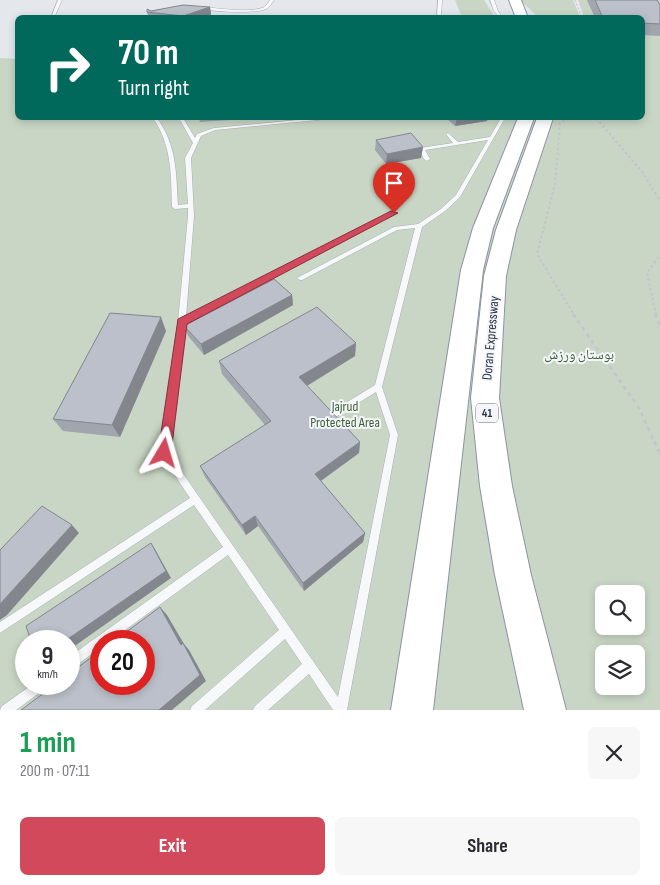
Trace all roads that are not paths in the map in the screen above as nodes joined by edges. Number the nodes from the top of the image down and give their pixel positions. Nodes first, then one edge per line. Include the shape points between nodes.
1 (60, 0) edge
2 (272, 0) edge
3 (440, 0) edge
4 (492, 0) edge
5 (506, 0) edge
6 (515, 0) edge
7 (195, 8) edge
8 (53, 15) edge
9 (439, 15) edge
10 (500, 15) edge
11 (509, 15) edge
12 (521, 15) edge
13 (157, 120) edge
14 (182, 120) edge
15 (265, 120) edge
16 (502, 120) edge
17 (525, 120) edge
18 (544, 120) edge
19 (448, 134) dead end
20 (492, 138) junction
21 (195, 142) junction
22 (457, 144) junction
23 (427, 159) dead end
24 (190, 206) junction
25 (394, 213) dead end
26 (419, 226) junction
27 (300, 278) dead end
28 (182, 322) junction
29 (378, 387) junction
30 (334, 414) edge
31 (196, 498) junction
32 (229, 548) junction
33 (0, 628) edge
34 (286, 631) junction
35 (80, 656) edge
36 (310, 666) junction
37 (27, 695) edge
38 (6, 710) edge
39 (196, 710) edge
40 (259, 710) edge
41 (341, 710) edge
42 (412, 710) edge
43 (545, 710) edge

1 - 8 lane
2 - 7 lane via 268,6 253,11
3 - 9 lane
4 - 10 lane
5 - 11 highway
6 - 12 highway
13 - 24 lane via 171,147 175,207
14 - 21 lane
15 - 21 lane via 214,129 199,135
16 - 20 lane
17 - 42 highway, Doran Expressway via 483,228 472,270
18 - 43 highway, Doran Expressway / 41 via 506,230 495,276 485,398 499,503
19 - 22 lane
20 - 22 lane
20 - 26 lane via 458,196
21 - 24 lane via 188,158
22 - 23 lane via 422,149
24 - 28 lane
25 - 28 lane
26 - 27 lane via 396,228
26 - 29 lane
28 - 31 lane via 164,453
29 - 30 lane
29 - 41 lane via 394,435
31 - 32 lane
31 - 33 lane
32 - 34 lane
32 - 35 lane
34 - 36 lane
34 - 39 lane
36 - 40 lane
36 - 41 lane
37 - 38 lane

